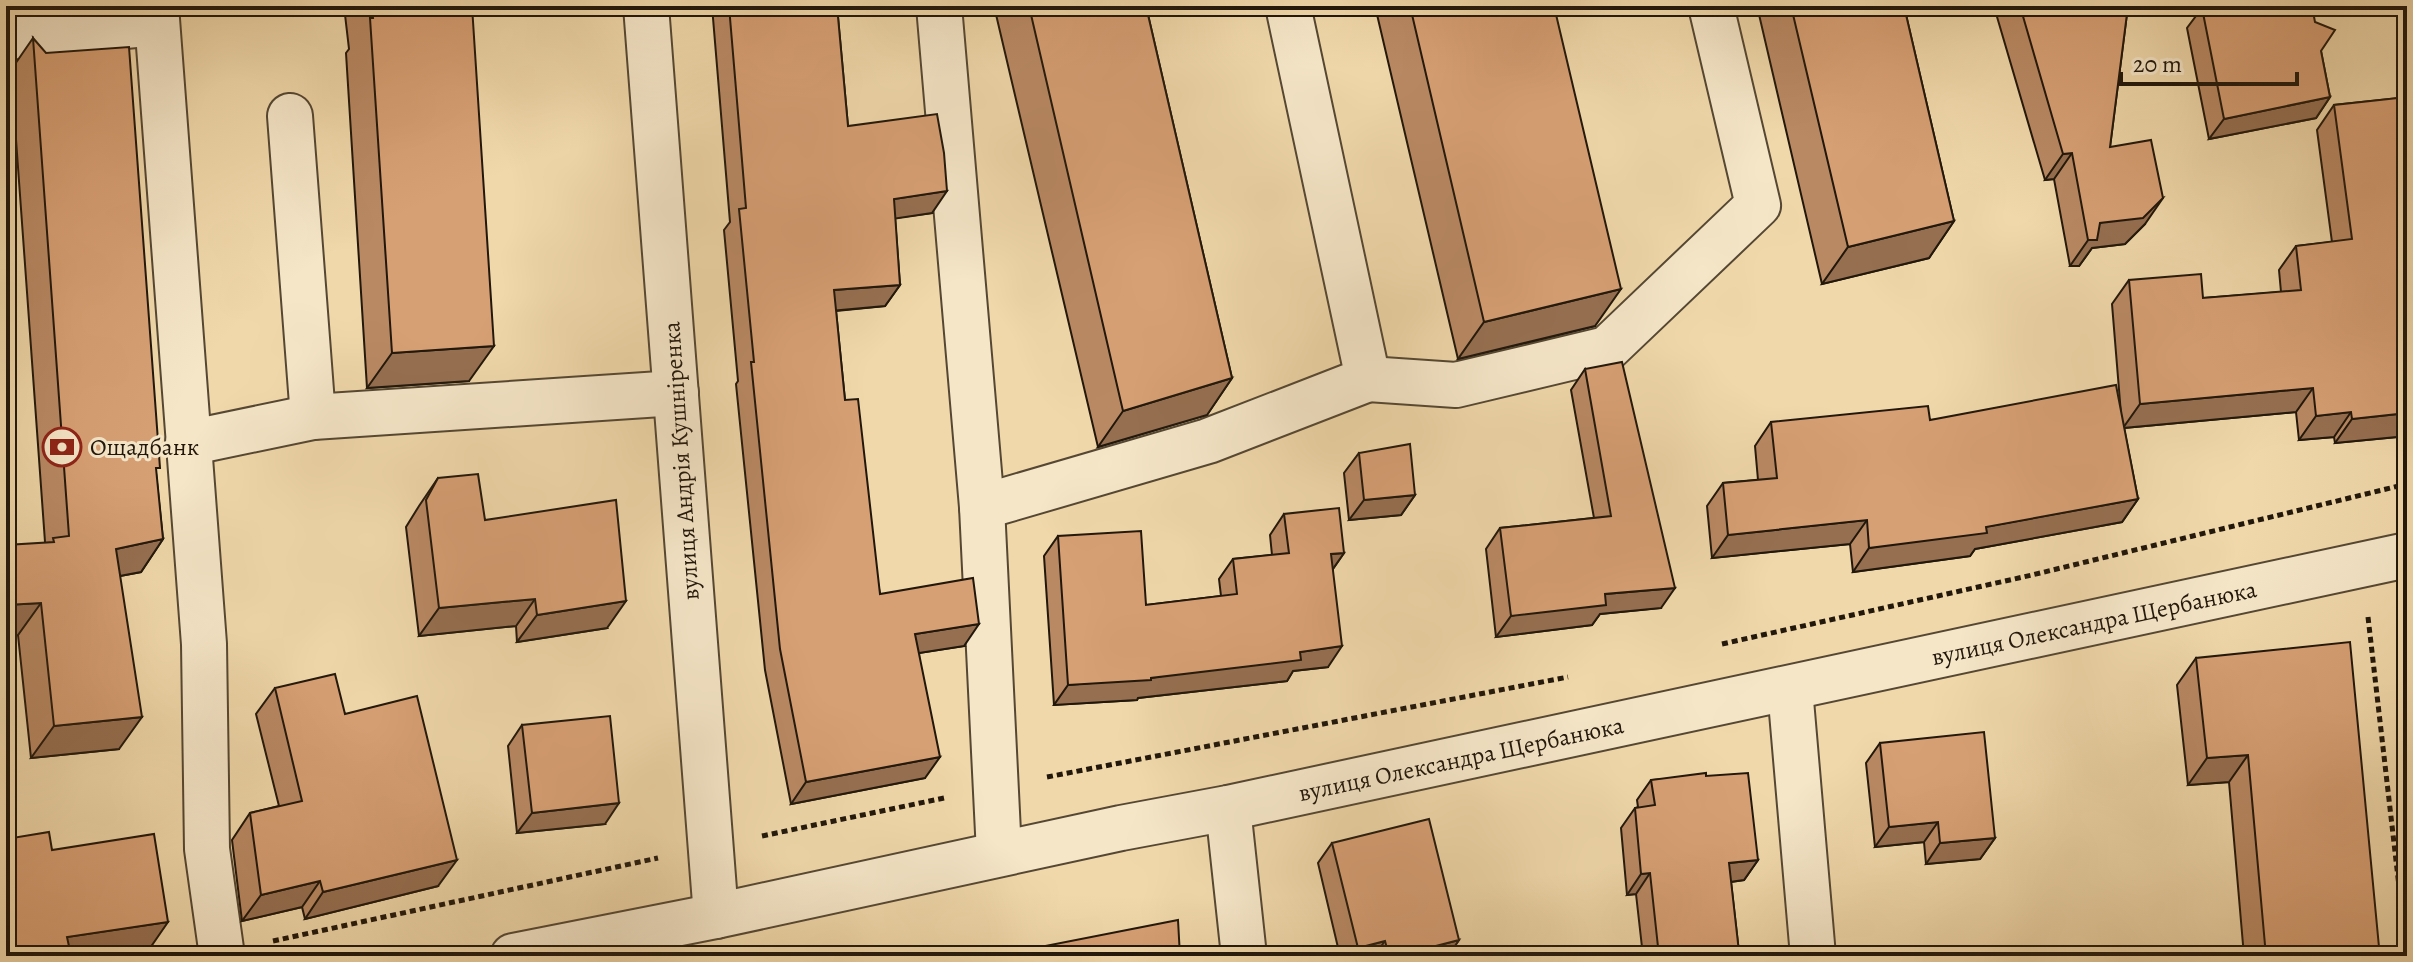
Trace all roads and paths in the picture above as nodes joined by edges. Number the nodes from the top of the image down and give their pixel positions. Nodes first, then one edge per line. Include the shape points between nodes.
1 (646, 6) edge
2 (939, 6) edge
3 (1288, 6) edge
4 (1711, 6) edge
5 (157, 14) edge
6 (6, 37) edge
7 (290, 116) dead end
8 (1368, 379) junction
9 (676, 393) junction
10 (313, 417) junction
11 (188, 443) junction
12 (2407, 484) edge
13 (982, 507) junction
14 (2406, 564) edge
15 (2366, 604) dead end
16 (1714, 645) dead end
17 (1577, 675) dead end
18 (1790, 689) junction
19 (996, 787) junction
20 (1228, 808) junction
21 (712, 847) junction
22 (999, 853) junction
23 (716, 916) junction
24 (569, 950) edge
25 (221, 954) edge
26 (513, 956) edge
27 (1244, 956) edge
28 (1813, 956) edge
29 (2407, 956) edge

1 - 9 street, вулиця Андрія Кушніренка
2 - 13 street
3 - 8 street
4 - 8 street via 1758,205 1607,349 1456,385
5 - 6 street
5 - 11 street
7 - 10 street
8 - 13 street via 1208,441
9 - 10 street
9 - 21 street, вулиця Андрія Кушніренка
10 - 11 street
11 - 25 street via 204,644 207,849
12 - 16 path
13 - 19 street
14 - 18 street, вулиця Олександра Щербанюка
15 - 29 path
17 - 19 path
18 - 20 street, вулиця Олександра Щербанюка
18 - 28 street
19 - 21 path
19 - 22 street
20 - 22 street, вулиця Олександра Щербанюка
20 - 27 street
21 - 23 street, вулиця Андрія Кушніренка
21 - 25 path
22 - 23 street, вулиця Олександра Щербанюка
23 - 24 street, вулиця Олександра Щербанюка
24 - 26 street, вулиця Олександра Щербанюка

